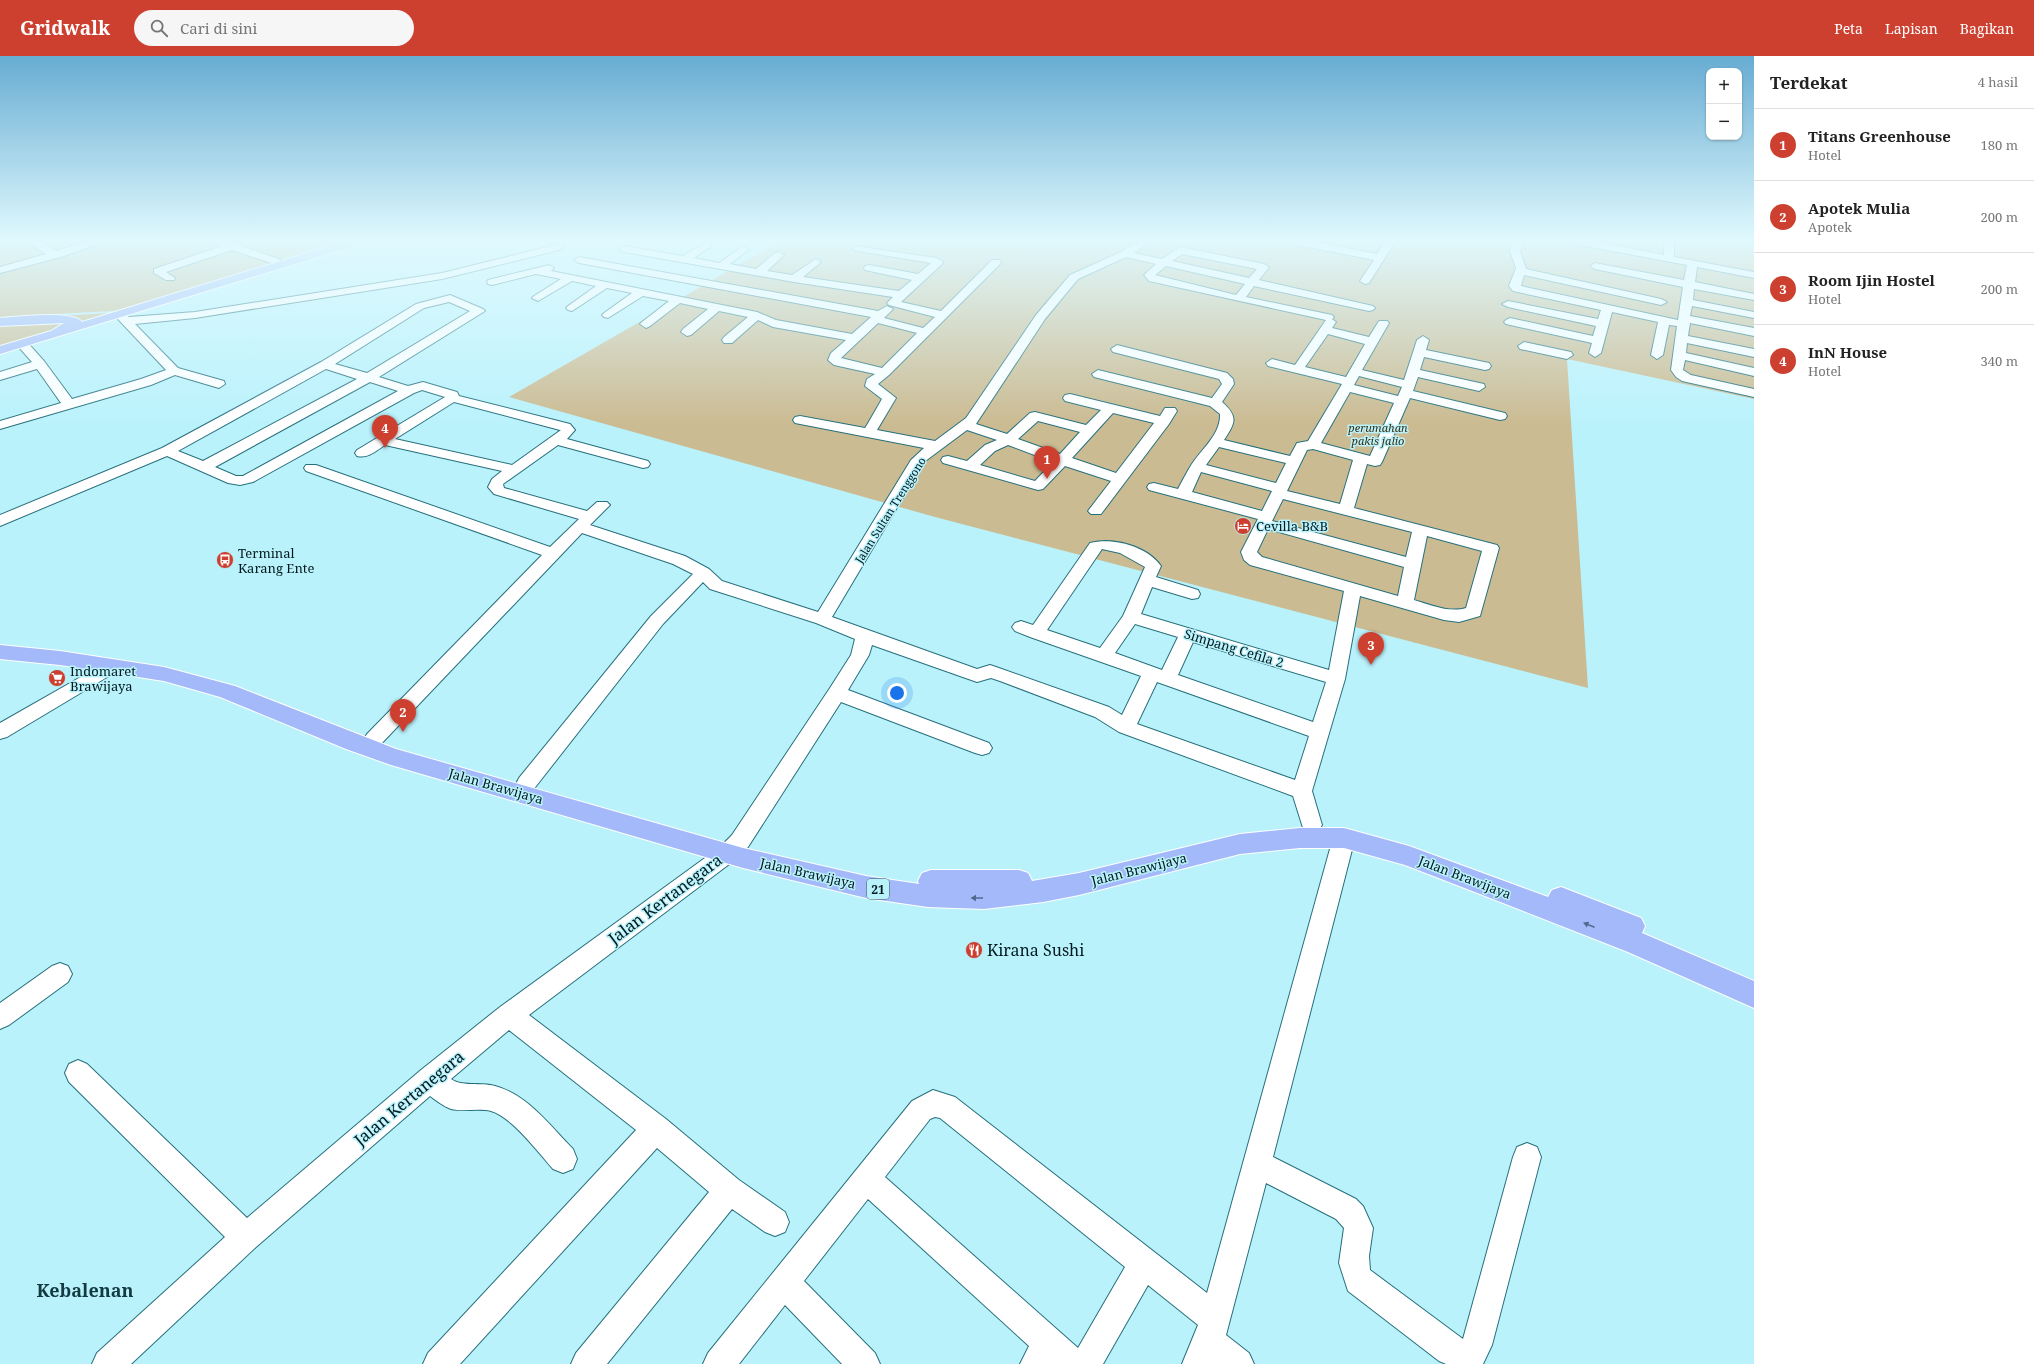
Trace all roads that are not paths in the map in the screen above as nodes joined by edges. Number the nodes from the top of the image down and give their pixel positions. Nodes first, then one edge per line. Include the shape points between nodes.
1 (151, 301) edge
2 (175, 301) edge
3 (292, 301) edge
4 (438, 301) edge
5 (457, 301) edge
6 (582, 301) edge
7 (629, 301) edge
8 (675, 301) edge
9 (689, 301) edge
10 (800, 301) edge
11 (895, 301) edge
12 (903, 301) edge
13 (957, 301) edge
14 (1053, 301) edge
15 (1253, 301) edge
16 (1321, 301) edge
17 (1337, 301) edge
18 (1574, 301) edge
19 (1657, 301) edge
20 (694, 302) joint
21 (1661, 302) dead end
22 (1686, 302) joint
23 (1508, 304) dead end
24 (717, 307) junction
25 (572, 308) dead end
26 (1370, 308) dead end
27 (1607, 308) junction
28 (1311, 314) junction
29 (757, 315) junction
30 (943, 315) junction
31 (1754, 315) edge
32 (608, 316) dead end
33 (878, 317) junction
34 (123, 318) junction
35 (68, 319) junction
36 (1664, 320) junction
37 (1684, 321) junction
38 (0, 322) edge
39 (1510, 322) dead end
40 (1327, 323) junction
41 (1383, 323) dead end
42 (646, 324) dead end
43 (1603, 324) junction
44 (1526, 325) junction
45 (687, 332) dead end
46 (926, 332) junction
47 (1754, 332) edge
48 (56, 334) junction
49 (854, 338) junction
50 (1682, 338) junction
51 (728, 340) dead end
52 (1598, 341) junction
53 (1373, 342) junction
54 (22, 344) junction
55 (1117, 349) dead end
56 (0, 350) edge
57 (1595, 353) dead end
58 (1754, 353) edge
59 (1140, 355) junction
60 (1567, 355) dead end
61 (1657, 355) dead end
62 (1679, 356) junction
63 (1272, 363) dead end
64 (40, 364) junction
65 (325, 365) junction
66 (1298, 369) junction
67 (174, 372) junction
68 (885, 372) junction
69 (1413, 372) junction
70 (1754, 372) edge
71 (1098, 374) dead end
72 (0, 376) edge
73 (368, 378) junction
74 (1120, 379) junction
75 (1351, 380) junction
76 (220, 384) dead end
77 (1479, 387) junction
78 (408, 390) junction
79 (1405, 393) junction
80 (1754, 393) edge
81 (452, 398) junction
82 (1070, 398) dead end
83 (1215, 403) junction
84 (69, 404) junction
85 (1110, 408) junction
86 (1473, 410) junction
87 (1500, 416) dead end
88 (800, 420) dead end
89 (0, 425) edge
90 (967, 426) junction
91 (1088, 430) junction
92 (868, 433) junction
93 (999, 436) junction
94 (383, 440) junction
95 (556, 440) junction
96 (1215, 442) junction
97 (1313, 445) junction
98 (938, 446) junction
99 (167, 451) junction
100 (362, 453) dead end
101 (1361, 459) junction
102 (948, 460) dead end
103 (1064, 461) junction
104 (1294, 461) junction
105 (643, 464) dead end
106 (203, 467) junction
107 (969, 467) junction
108 (1197, 467) junction
109 (311, 468) dead end
110 (515, 470) junction
111 (1119, 479) junction
112 (1154, 487) dead end
113 (1279, 491) junction
114 (1183, 495) junction
115 (602, 505) dead end
116 (1345, 510) junction
117 (1096, 511) dead end
118 (1264, 520) junction
119 (0, 521) edge
120 (584, 522) junction
121 (1420, 530) junction
122 (553, 553) junction
123 (1413, 564) junction
124 (703, 573) junction
125 (1147, 580) junction
126 (1192, 594) dead end
127 (1351, 596) junction
128 (1405, 603) junction
129 (1131, 616) junction
130 (822, 619) junction
131 (1188, 634) junction
132 (865, 636) junction
133 (0, 640) edge
134 (0, 652) edge
135 (1103, 657) junction
136 (112, 666) junction
137 (1159, 676) junction
138 (1336, 679) junction
139 (837, 693) junction
140 (1126, 727) junction
141 (0, 732) edge
142 (1320, 732) junction
143 (374, 739) junction
144 (982, 748) dead end
145 (526, 784) junction
146 (1302, 791) junction
147 (1311, 825) junction
148 (1344, 838) junction
149 (734, 847) junction
150 (60, 974) dead end
151 (1754, 979) edge
152 (1754, 995) edge
153 (509, 1015) junction
154 (0, 1017) edge
155 (78, 1073) dead end
156 (430, 1079) junction
157 (656, 1129) junction
158 (1527, 1157) dead end
159 (563, 1159) dead end
160 (1258, 1164) junction
161 (866, 1178) junction
162 (729, 1190) junction
163 (776, 1222) dead end
164 (246, 1237) junction
165 (1144, 1263) junction
166 (784, 1282) junction
167 (1207, 1342) edge
168 (1043, 1354) edge
169 (108, 1364) edge
170 (439, 1364) edge
171 (587, 1364) edge
172 (719, 1364) edge
173 (864, 1364) edge
174 (1076, 1364) edge
175 (1083, 1364) edge
176 (1238, 1364) edge

1 - 35 highway via 109,313
2 - 34 highway
3 - 34 street via 195,315
4 - 65 street via 412,310
5 - 73 street via 479,311
6 - 25 street
7 - 32 street
8 - 42 street
9 - 20 street
10 - 33 street
11 - 33 street
12 - 30 street
13 - 30 street
14 - 90 street, Jalan Sultan Trenggono
15 - 28 street
16 - 28 street
17 - 26 street
18 - 27 street
19 - 21 street
20 - 24 street
22 - 31 street
22 - 37 street
23 - 43 street
24 - 29 street
24 - 45 street
27 - 36 street
27 - 43 street
28 - 40 street
29 - 49 street via 773,323
29 - 51 street
30 - 46 street
33 - 46 street
33 - 49 street
34 - 48 highway
34 - 67 street
35 - 38 highway
35 - 48 highway via 75,322
36 - 37 street
36 - 61 street
37 - 47 street
37 - 50 street
39 - 44 street
40 - 53 street
40 - 66 street
41 - 53 street
43 - 52 street
44 - 52 street
44 - 60 street via 1524,350
46 - 68 street
48 - 54 highway
49 - 68 street via 834,360
50 - 58 street
50 - 62 street
52 - 57 street
53 - 75 street
54 - 56 highway
54 - 64 street
55 - 59 street
59 - 74 street
59 - 83 street via 1223,376 1228,384
62 - 70 street
62 - 80 street via 1677,370 1687,378
63 - 66 street
64 - 72 street
64 - 84 street
65 - 73 street
65 - 99 street
66 - 75 street
67 - 76 street
67 - 84 street
68 - 92 street via 872,382 871,386 889,398 889,402
69 - 77 street
69 - 77 street via 1422,346 1485,363
69 - 79 street
71 - 74 street
73 - 78 street
73 - 106 street
74 - 83 street
75 - 79 street
75 - 97 street
77 - 86 street
78 - 81 street via 423,386 452,395
78 - 106 street via 248,479 233,480
79 - 86 street
79 - 101 street via 1375,462
81 - 94 street
81 - 95 street via 565,427 568,430 566,433
82 - 85 street
83 - 96 street via 1223,408 1228,417
84 - 89 street
85 - 91 street
85 - 111 street via 1167,416
86 - 87 street
88 - 92 street
90 - 93 street
90 - 98 street, Jalan Sultan Trenggono
91 - 93 street via 1038,416
91 - 103 street
92 - 98 street
93 - 103 street
93 - 107 street
94 - 100 street
94 - 110 street
95 - 105 street
95 - 110 street
96 - 104 street
96 - 108 street
97 - 101 street
97 - 104 street via 1302,446
98 - 130 street, Jalan Sultan Trenggono via 918,460
99 - 106 street
99 - 119 street
101 - 116 street
102 - 107 street
103 - 107 street via 1038,486
103 - 111 street
104 - 113 street
108 - 113 street
108 - 114 street
109 - 122 street
110 - 120 street via 498,482 495,487 499,491
111 - 117 street
112 - 114 street
113 - 116 street
113 - 118 street
114 - 118 street
115 - 120 street
116 - 121 street
118 - 123 street
118 - 127 street via 1249,552 1250,557
120 - 122 street
120 - 124 street via 679,560
121 - 123 street
121 - 128 street via 1497,544 1474,612 1459,616
122 - 143 street
123 - 128 street
124 - 130 street via 716,585
124 - 145 street via 657,620
125 - 126 street
125 - 129 street
125 - 135 street via 1153,566 1148,560 1113,545 1099,544 1029,630
127 - 128 street
127 - 138 street
129 - 131 street, Simpang Cefila 2
129 - 135 street
130 - 132 street
131 - 137 street
131 - 138 street, Simpang Cefila 2
132 - 139 street via 860,655
132 - 140 street via 977,676 990,671 1006,676 1102,712
133 - 143 highway, Jalan Brawijaya / 21 via 176,664 243,685
134 - 136 highway, Jalan Brawijaya / 21
135 - 137 street
136 - 141 street
136 - 149 highway, Jalan Brawijaya / 21 via 164,674 227,691 391,756
137 - 140 street
137 - 142 street
138 - 142 street
139 - 144 street
139 - 149 street
140 - 146 street
142 - 146 street
143 - 145 highway, Jalan Brawijaya / 21 via 456,766
145 - 149 highway, Jalan Brawijaya / 21
146 - 147 street
147 - 149 highway, Jalan Brawijaya / 21 via 1265,827 1173,845 1084,869 1017,881 946,882 909,879
147 - 151 highway, Jalan Brawijaya / 21 via 1365,831 1444,855 1597,911
148 -> 149 highway, Jalan Brawijaya / 21 via 1300,838 1240,844 1079,884 984,898 896,892 802,872
152 -> 148 highway, Jalan Brawijaya / 21 via 1638,944 1489,886 1409,856
148 - 160 street
149 - 153 street, Jalan Kertanegara
150 - 154 street
153 - 156 street, Jalan Kertanegara
153 - 157 street
155 - 164 street
156 - 159 street via 452,1096 495,1099 516,1110
156 - 164 street, Jalan Kertanegara
157 - 162 street
157 - 170 street
158 - 160 street via 1477,1345 1467,1356 1450,1350 1360,1280 1353,1260 1359,1232 1356,1220 1346,1210
160 - 167 street
161 - 165 street via 921,1110 933,1103 946,1106
161 - 166 street
161 - 168 street
162 - 163 street
162 - 171 street
164 - 169 street, Jalan Kertanegara
165 - 167 street
165 - 175 street via 1089,1359
166 - 172 street
166 - 173 street
167 - 176 street
168 - 174 street

